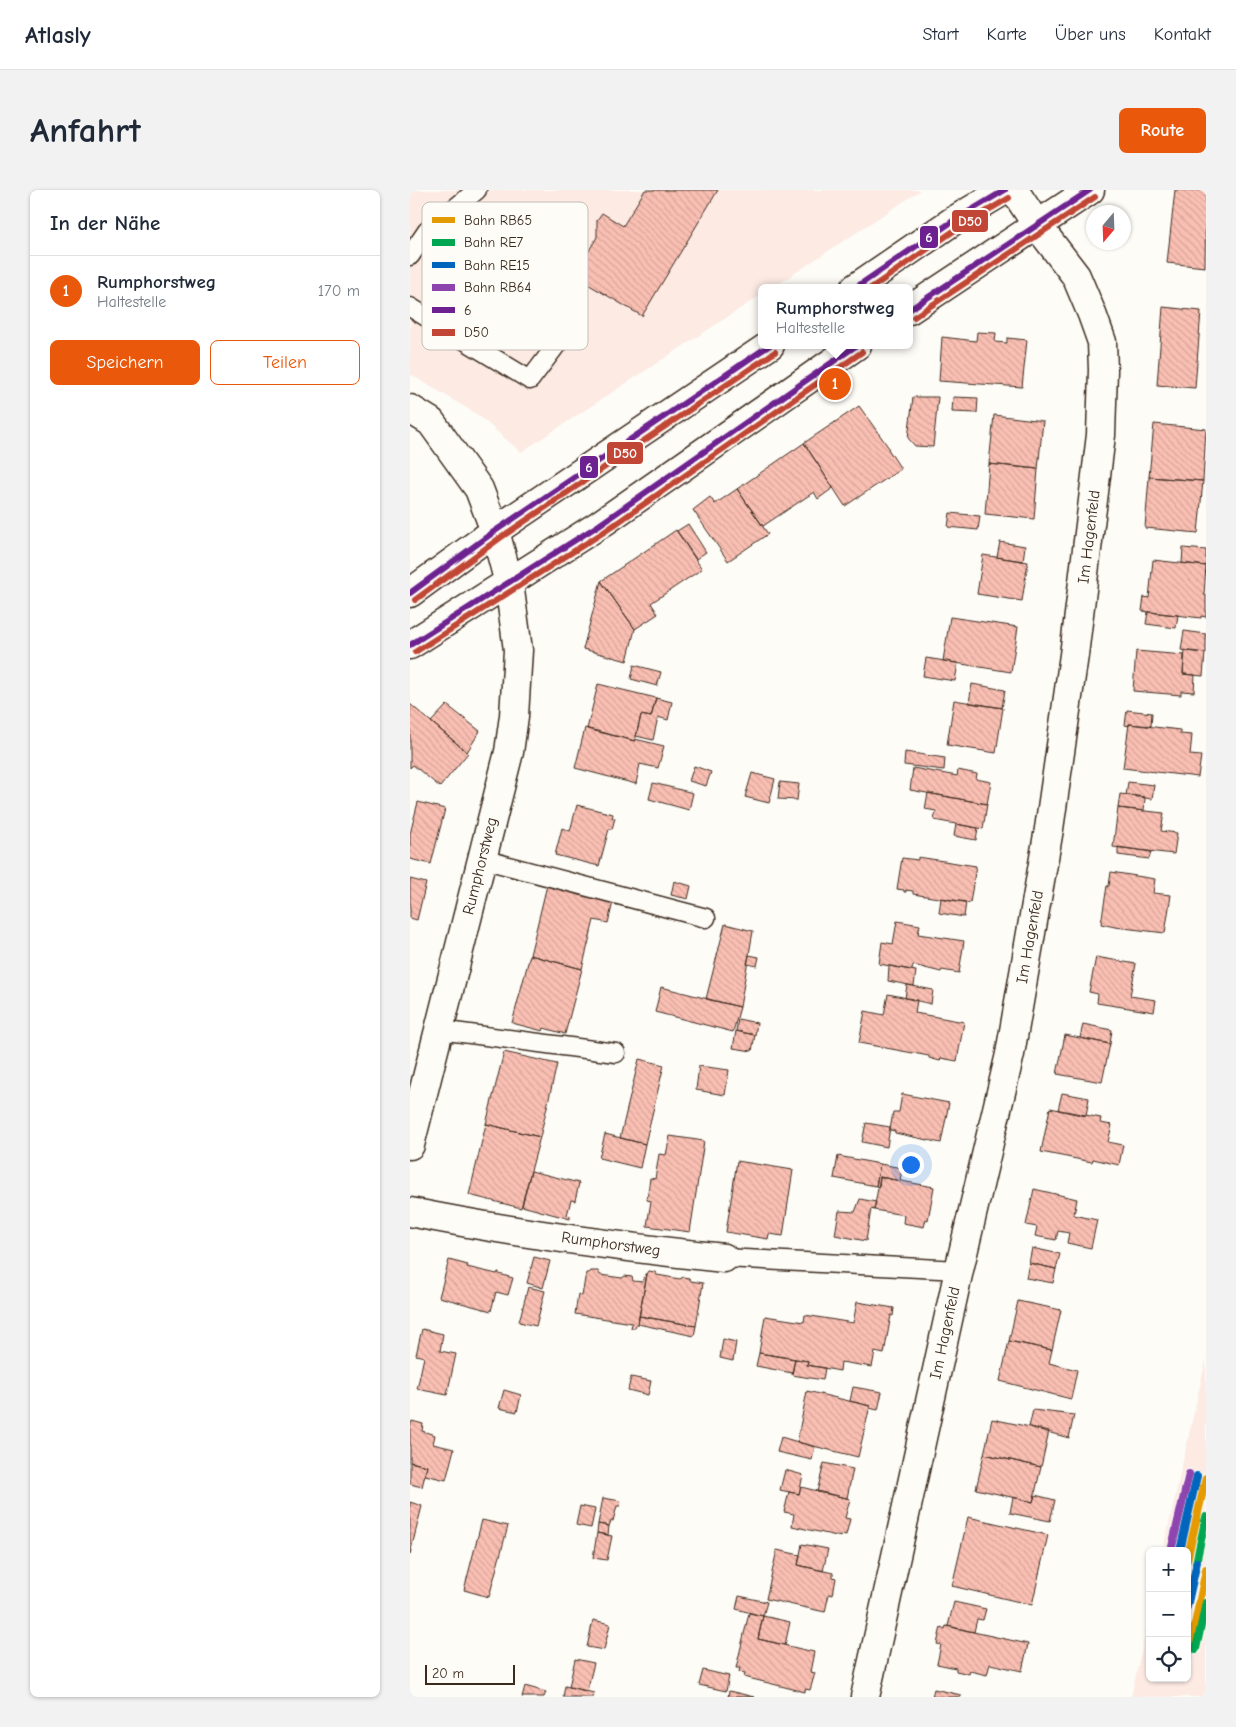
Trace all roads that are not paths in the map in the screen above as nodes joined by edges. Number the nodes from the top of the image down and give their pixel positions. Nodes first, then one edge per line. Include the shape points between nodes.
1 (477, 190) edge
2 (1005, 190) edge
3 (1014, 190) edge
4 (1090, 190) edge
5 (462, 202) edge
6 (1037, 225) junction
7 (422, 238) edge
8 (410, 256) edge
9 (861, 284) edge
10 (410, 307) edge
11 (913, 307) edge
12 (422, 314) edge
13 (764, 349) edge
14 (851, 349) edge
15 (481, 350) edge
16 (552, 350) edge
17 (410, 409) edge
18 (495, 531) junction
19 (509, 583) junction
20 (410, 593) edge
21 (410, 646) edge
22 (482, 859) junction
23 (706, 918) dead end
24 (439, 1030) junction
25 (616, 1053) dead end
26 (410, 1145) edge
27 (410, 1212) edge
28 (724, 1258) joint
29 (959, 1270) junction
30 (865, 1697) edge

1 - 5 lane
2 - 9 street
3 - 6 street, Im Hagenfeld
4 - 6 street
6 - 11 street
6 - 29 street, Im Hagenfeld via 1076,276 1102,342 1101,435 1047,839 1010,1054
7 - 8 lane
10 - 12 lane
13 - 18 street
14 - 19 street via 600,526
15 - 16 lane via 530,380
17 - 18 street, Rumphorstweg via 431,422 479,489
18 - 19 street, Rumphorstweg
18 - 20 street
19 - 21 street
19 - 22 street, Rumphorstweg via 518,650 514,716 509,752
22 - 23 lane
22 - 24 street, Rumphorstweg
24 - 25 lane
24 - 26 street, Rumphorstweg
27 - 28 street, Rumphorstweg via 477,1225
28 - 29 lane
29 - 30 street, Im Hagenfeld

